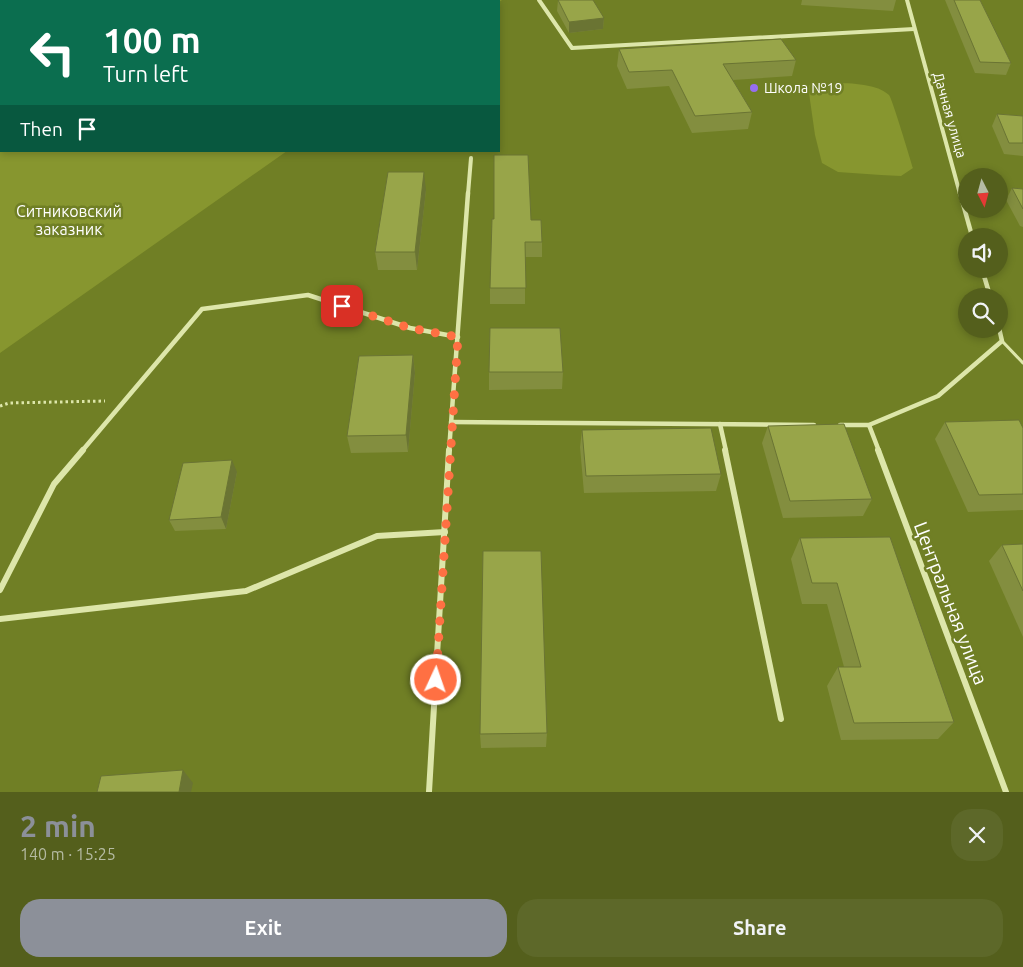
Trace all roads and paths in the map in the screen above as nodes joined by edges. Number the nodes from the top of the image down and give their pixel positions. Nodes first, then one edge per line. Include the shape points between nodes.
1 (539, 0) edge
2 (907, 0) edge
3 (914, 29) junction
4 (471, 158) dead end
5 (970, 228) edge
6 (458, 337) junction
7 (1001, 338) edge
8 (1002, 341) junction
9 (1023, 363) edge
10 (125, 400) junction
11 (0, 406) edge
12 (451, 422) junction
13 (720, 424) junction
14 (819, 425) edge
15 (829, 425) edge
16 (869, 426) junction
17 (445, 532) junction
18 (0, 590) edge
19 (0, 619) edge
20 (781, 719) dead end
21 (429, 792) edge
22 (1006, 792) edge

1 - 3 street via 572,48
2 - 3 street, Дачная улица
3 - 5 street, Дачная улица
4 - 6 street
6 - 10 street via 410,328 308,294 202,309
6 - 12 street
7 - 8 street
8 - 9 lane
8 - 16 street via 938,396
10 - 11 path via 9,403
10 - 18 street via 54,484
12 - 13 street
12 - 17 street
13 - 14 street
13 - 20 street
15 - 16 street
16 - 22 street, Центральная улица
17 - 19 street via 377,536 246,591
17 - 21 street

